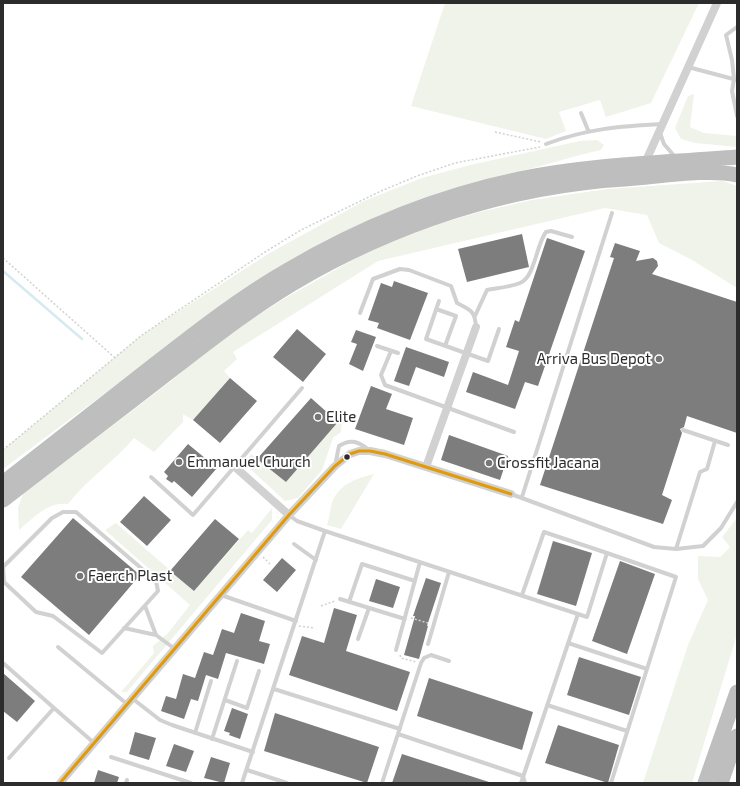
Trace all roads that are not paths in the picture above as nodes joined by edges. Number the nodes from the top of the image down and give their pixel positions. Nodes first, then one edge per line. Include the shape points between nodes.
1 (717, 3) edge
2 (737, 27) edge
3 (688, 67) junction
4 (736, 80) edge
5 (581, 112) dead end
6 (737, 116) edge
7 (661, 127) junction
8 (588, 130) junction
9 (546, 144) road end
10 (737, 157) edge
11 (645, 163) junction
12 (682, 168) junction
13 (737, 175) edge
14 (612, 213) dead end
15 (572, 237) dead end
16 (439, 301) dead end
17 (436, 309) junction
18 (360, 313) dead end
19 (475, 316) junction
20 (476, 327) joint
21 (499, 329) dead end
22 (377, 346) dead end
23 (446, 346) junction
24 (391, 351) junction
25 (398, 353) dead end
26 (466, 354) junction
27 (302, 388) dead end
28 (447, 407) junction
29 (683, 430) dead end
30 (514, 432) dead end
31 (716, 441) junction
32 (728, 445) dead end
33 (370, 451) junction
34 (335, 466) junction
35 (235, 467) junction
36 (426, 467) junction
37 (151, 477) dead end
38 (511, 494) joint
39 (4, 495) edge
40 (522, 497) junction
41 (737, 502) edge
42 (289, 515) junction
43 (325, 531) junction
44 (294, 544) dead end
45 (676, 549) junction
46 (607, 553) junction
47 (316, 560) junction
48 (420, 562) junction
49 (449, 572) junction
50 (415, 581) junction
51 (221, 595) junction
52 (522, 595) junction
53 (340, 599) road end
54 (349, 602) junction
55 (145, 606) junction
56 (369, 608) junction
57 (578, 614) junction
58 (404, 619) junction
59 (296, 623) junction
60 (124, 628) junction
61 (156, 635) junction
62 (358, 639) dead end
63 (568, 643) junction
64 (428, 644) dead end
65 (58, 647) dead end
66 (175, 649) junction
67 (396, 649) road end
68 (449, 660) dead end
69 (237, 661) dead end
70 (3, 663) edge
71 (647, 669) junction
72 (259, 671) dead end
73 (211, 682) dead end
74 (274, 689) junction
75 (737, 692) edge
76 (225, 700) junction
77 (129, 701) junction
78 (547, 705) junction
79 (54, 708) junction
80 (400, 729) junction
81 (627, 731) junction
82 (195, 733) junction
83 (398, 734) junction
84 (737, 736) edge
85 (212, 739) junction
86 (94, 743) junction
87 (253, 752) junction
88 (111, 756) dead end
89 (9, 758) dead end
90 (247, 770) junction
91 (523, 776) junction
92 (60, 783) edge
93 (191, 783) edge
94 (242, 783) edge
95 (287, 783) edge
96 (382, 783) edge
97 (521, 783) edge
98 (525, 783) edge
99 (611, 783) edge
100 (705, 783) edge
101 (721, 783) edge

1 - 3 street
2 - 4 lane via 726,35
3 - 4 lane
3 - 7 street
4 - 6 lane via 732,91
5 - 8 lane
7 - 8 lane
7 - 11 street
7 - 12 lane via 664,144
8 - 9 lane
10 - 12 highway
11 - 12 highway
11 - 39 highway via 562,171 474,190 410,212 348,238 288,270 206,325
12 - 13 highway
12 - 39 highway via 523,192 436,217 354,250 291,285 245,315
14 - 40 lane
15 - 19 lane via 546,232 541,238 530,274 522,283 487,290
16 - 17 lane
17 - 23 lane via 426,339
17 - 23 lane via 456,316
18 - 19 lane via 372,279 400,269 451,286 457,303 470,309
19 - 20 lane
20 - 26 street
21 - 26 lane via 488,361
22 - 24 lane
23 - 26 lane
24 - 25 lane
24 - 28 lane via 381,375 385,385
26 - 28 street
27 - 35 lane
28 - 30 lane
28 - 36 street
29 - 31 lane
31 - 32 lane
31 - 45 lane via 707,469 700,472
33 - 34 street via 350,454
33 - 34 lane via 360,442 346,441 339,446
33 - 36 street
34 - 42 street
35 - 37 lane via 193,514
35 - 42 street
36 - 38 street
38 - 40 lane
40 - 45 lane via 654,548
41 - 45 lane via 721,528 703,546
42 - 43 lane via 297,521
42 - 51 street
43 - 47 lane
43 - 48 lane
44 - 47 lane
46 - 52 lane via 544,532
46 - 57 lane via 587,616
46 - 71 lane via 676,577
47 - 59 lane
48 - 49 lane
48 - 50 lane
49 - 52 lane
49 - 64 lane
50 - 54 lane via 362,564
50 - 58 lane
51 - 59 lane
51 - 66 street
52 - 57 lane
53 - 54 lane
54 - 56 lane
55 - 60 lane
55 - 60 lane via 158,591 156,581 76,512 62,512 52,518 3,567 4,582 36,612 53,616 102,653
55 - 61 lane
56 - 58 lane
56 - 62 lane
57 - 63 lane
58 - 67 lane
59 - 74 lane
60 - 61 lane
61 - 66 lane
63 - 71 lane
63 - 78 lane
65 - 77 lane
66 - 77 street
68 - 80 lane via 431,655 424,658
69 - 76 lane
70 - 79 lane
71 - 81 lane
72 - 76 lane via 247,708
73 - 82 lane
74 - 80 lane
74 - 87 lane
75 - 100 highway
76 - 85 lane
77 - 82 lane via 160,720
77 - 86 street
78 - 81 lane
78 - 91 lane
79 - 86 lane
79 - 89 lane
80 - 83 lane
81 - 99 lane
82 - 85 lane
83 - 91 lane
83 - 96 lane
84 - 101 highway
85 - 87 lane
86 - 92 street
87 - 90 lane
88 - 93 lane
90 - 94 lane
90 - 95 lane
91 - 97 lane
91 - 98 lane

